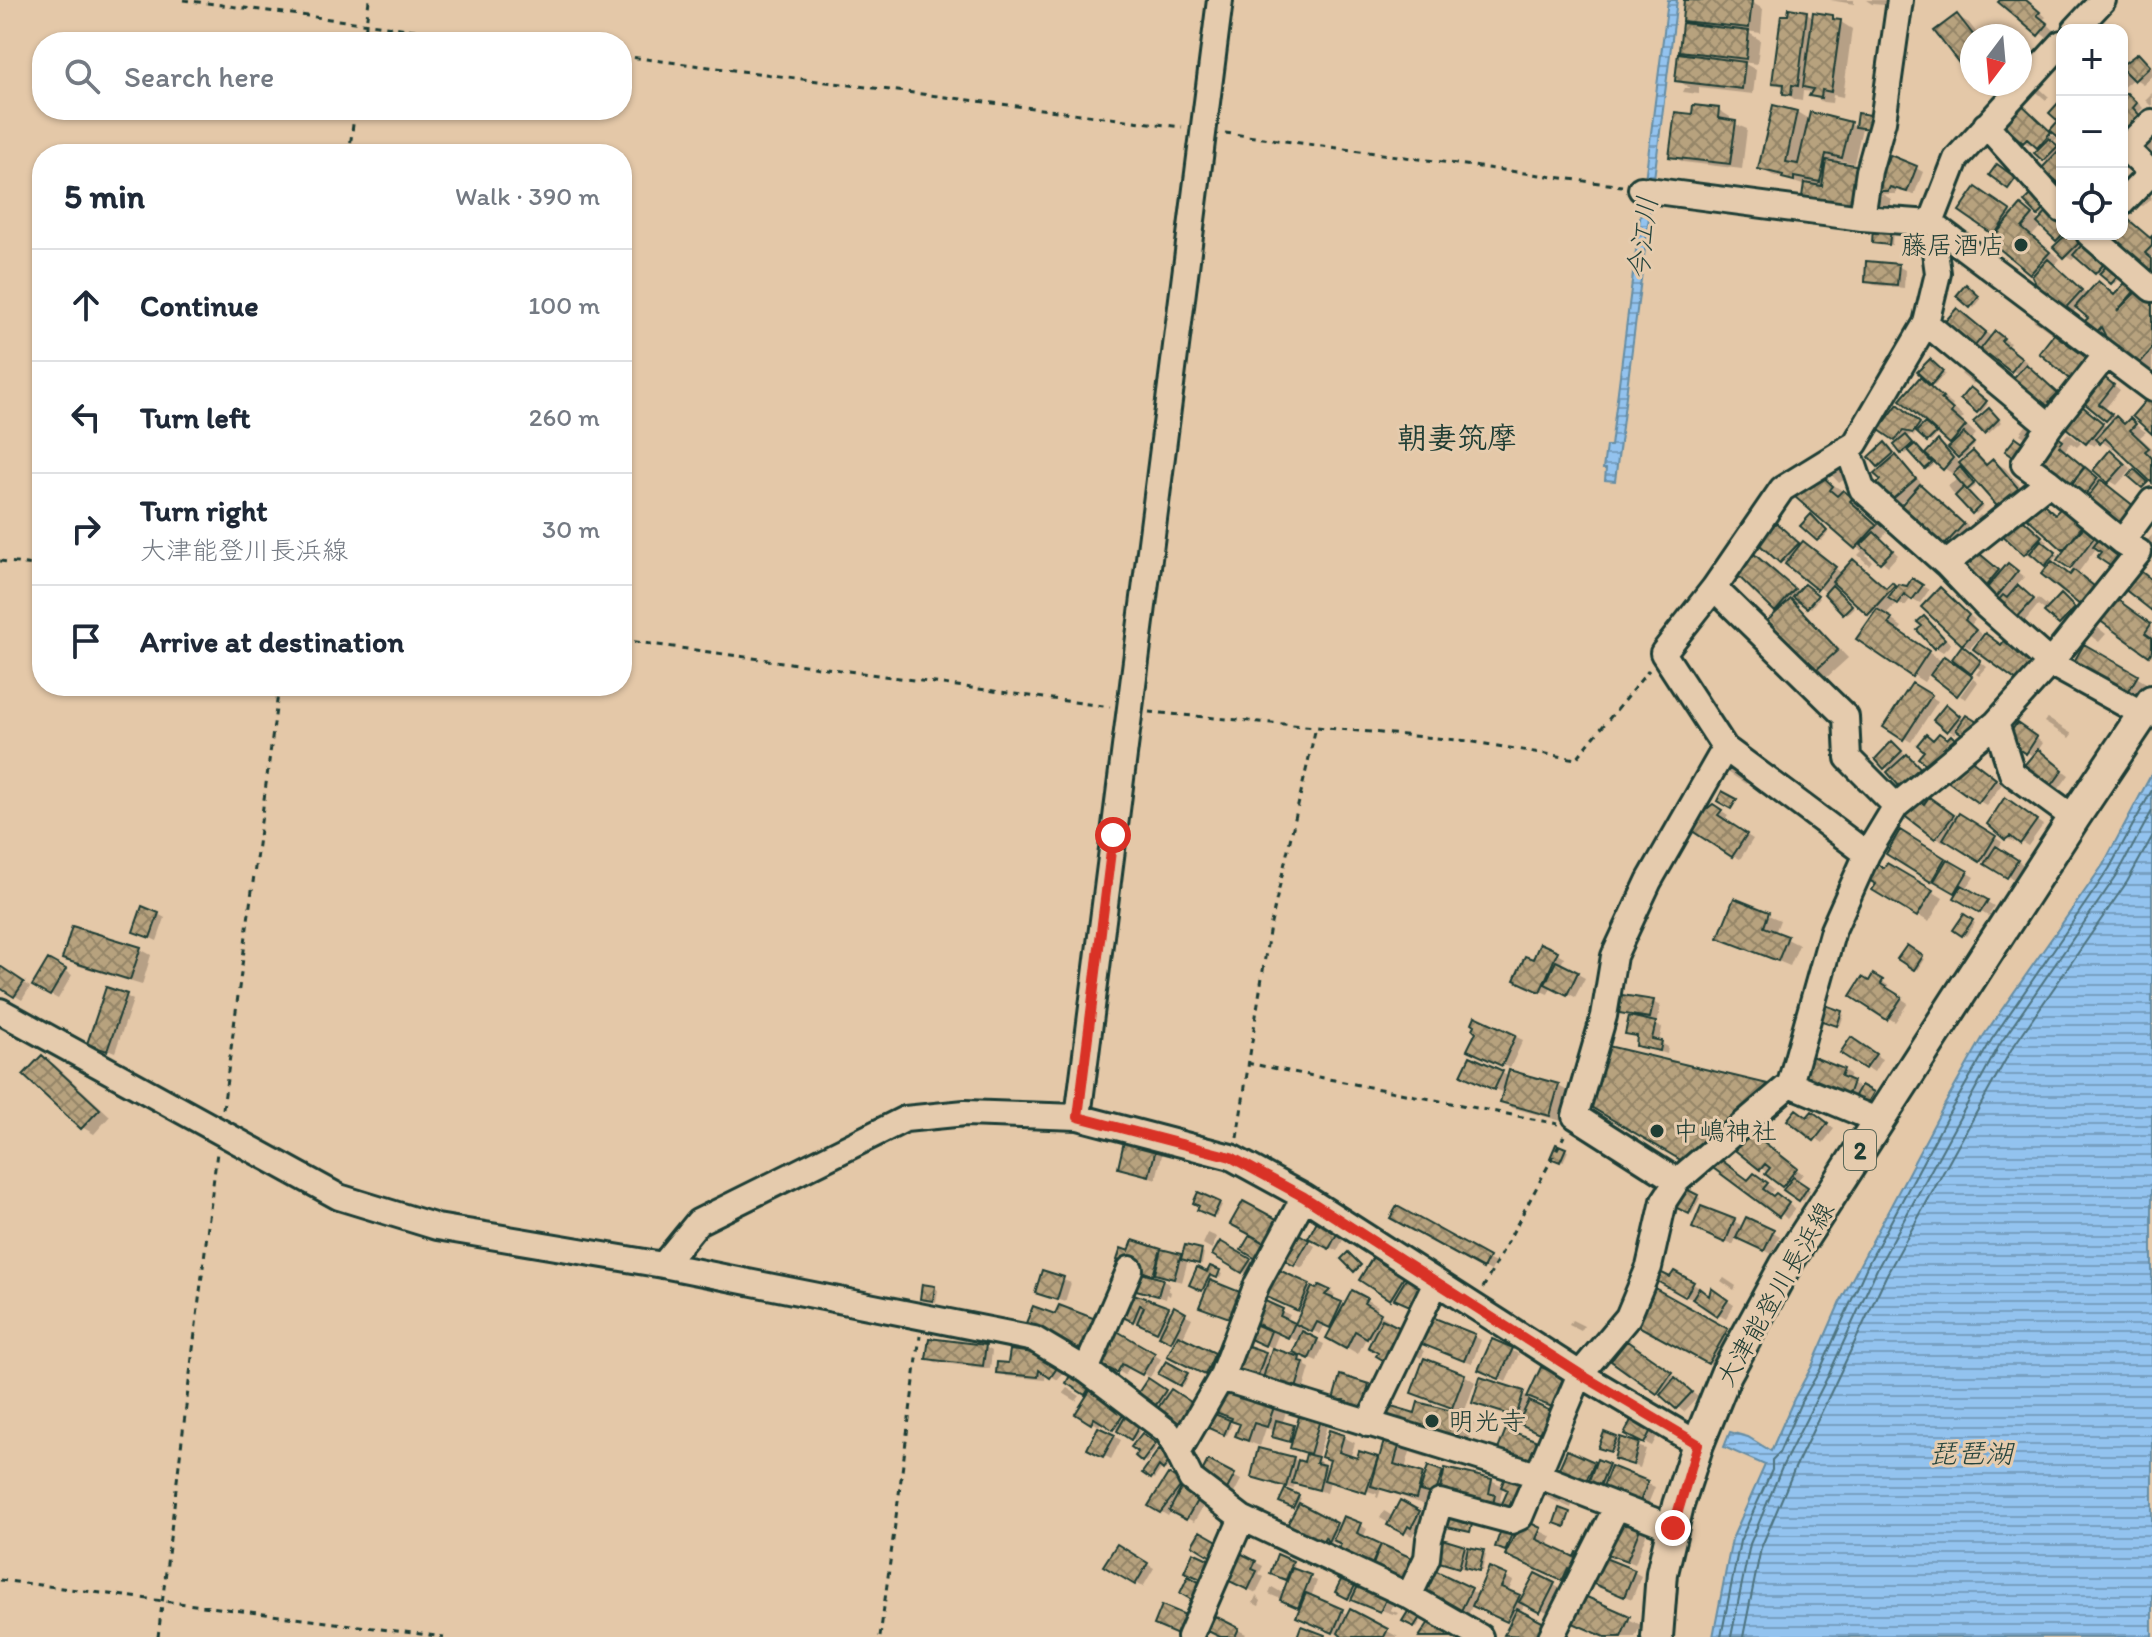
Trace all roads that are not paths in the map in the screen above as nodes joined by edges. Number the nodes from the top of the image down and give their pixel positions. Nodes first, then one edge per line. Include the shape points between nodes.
1 (1220, 0) edge
2 (1900, 0) edge
3 (2103, 0) edge
4 (2081, 24) edge
5 (2056, 49) edge
6 (2152, 122) edge
7 (1986, 125) junction
8 (1648, 190) road end
9 (2128, 197) edge
10 (2056, 203) edge
11 (1862, 218) junction
12 (1931, 223) junction
13 (2097, 240) edge
14 (2152, 288) edge
15 (1926, 323) junction
16 (2105, 356) junction
17 (2152, 389) edge
18 (2050, 426) junction
19 (1848, 448) junction
20 (2049, 482) junction
21 (2152, 501) edge
22 (2122, 542) junction
23 (1946, 564) junction
24 (1714, 588) junction
25 (2050, 663) junction
26 (2148, 707) edge
27 (1996, 723) junction
28 (1725, 748) junction
29 (1896, 806) junction
30 (2074, 818) junction
31 (1867, 854) junction
32 (0, 1011) edge
33 (1790, 1084) junction
34 (1078, 1117) junction
35 (1879, 1121) junction
36 (1677, 1181) junction
37 (1304, 1197) junction
38 (663, 1265) junction
39 (1130, 1269) dead end
40 (1436, 1282) junction
41 (1086, 1370) junction
42 (1580, 1374) junction
43 (1221, 1378) junction
44 (1368, 1424) junction
45 (1698, 1444) junction
46 (1178, 1452) junction
47 (1537, 1475) junction
48 (1617, 1506) junction
49 (1242, 1518) junction
50 (1673, 1528) junction
51 (1409, 1596) junction
52 (1190, 1637) edge
53 (1480, 1637) edge
54 (1551, 1637) edge
55 (1657, 1637) edge

1 - 34 street
2 - 11 street via 1883,121
3 - 4 street
5 - 7 street
6 - 9 street via 2125,148 2151,173
7 - 10 street
7 - 12 street via 1956,159
8 - 11 street
11 - 12 street
12 - 15 street via 1938,273
12 - 16 street
13 - 14 street
15 - 18 street
15 - 19 street
16 - 17 street
16 - 18 street
18 - 20 street via 2024,464
19 - 23 street via 1862,489
19 - 24 street via 1782,489
20 - 22 street
20 - 23 street
21 - 22 street
22 - 25 street via 2139,552
23 - 25 street
24 - 28 street via 1663,653
24 - 29 street via 1846,717 1848,758
25 - 26 street
25 - 27 street
26 - 30 main road, 大津能登川長浜線 / 2
27 - 29 street
27 - 30 street via 2012,773
28 - 31 street
28 - 36 street via 1649,881 1614,956 1604,1016 1575,1116
29 - 31 street
30 - 35 main road, 大津能登川長浜線 / 2
31 - 33 street via 1833,930
32 - 38 street via 339,1197 437,1227
33 - 35 street
33 - 36 street
34 - 37 street via 1231,1157
34 - 38 street via 965,1113 905,1119 698,1222
35 - 45 main road, 大津能登川長浜線 / 2 via 1785,1266 1726,1374
36 - 42 street via 1664,1201 1649,1267 1628,1317
37 - 40 street
37 - 43 street via 1257,1284
38 - 41 street via 1034,1339
39 - 41 street
40 - 42 street
40 - 44 street
41 - 46 street via 1168,1432
42 - 45 street
42 - 47 street
43 - 44 street
43 - 46 street
44 - 47 street
45 - 50 main road, 大津能登川長浜線 / 2
46 - 49 street via 1191,1479
47 - 48 street
47 - 51 street via 1520,1517 1511,1521 1440,1502 1427,1558
48 - 50 street
48 - 54 street
49 - 51 street
49 - 52 street
50 - 55 main road, 大津能登川長浜線 / 2 via 1662,1573
51 - 53 street

